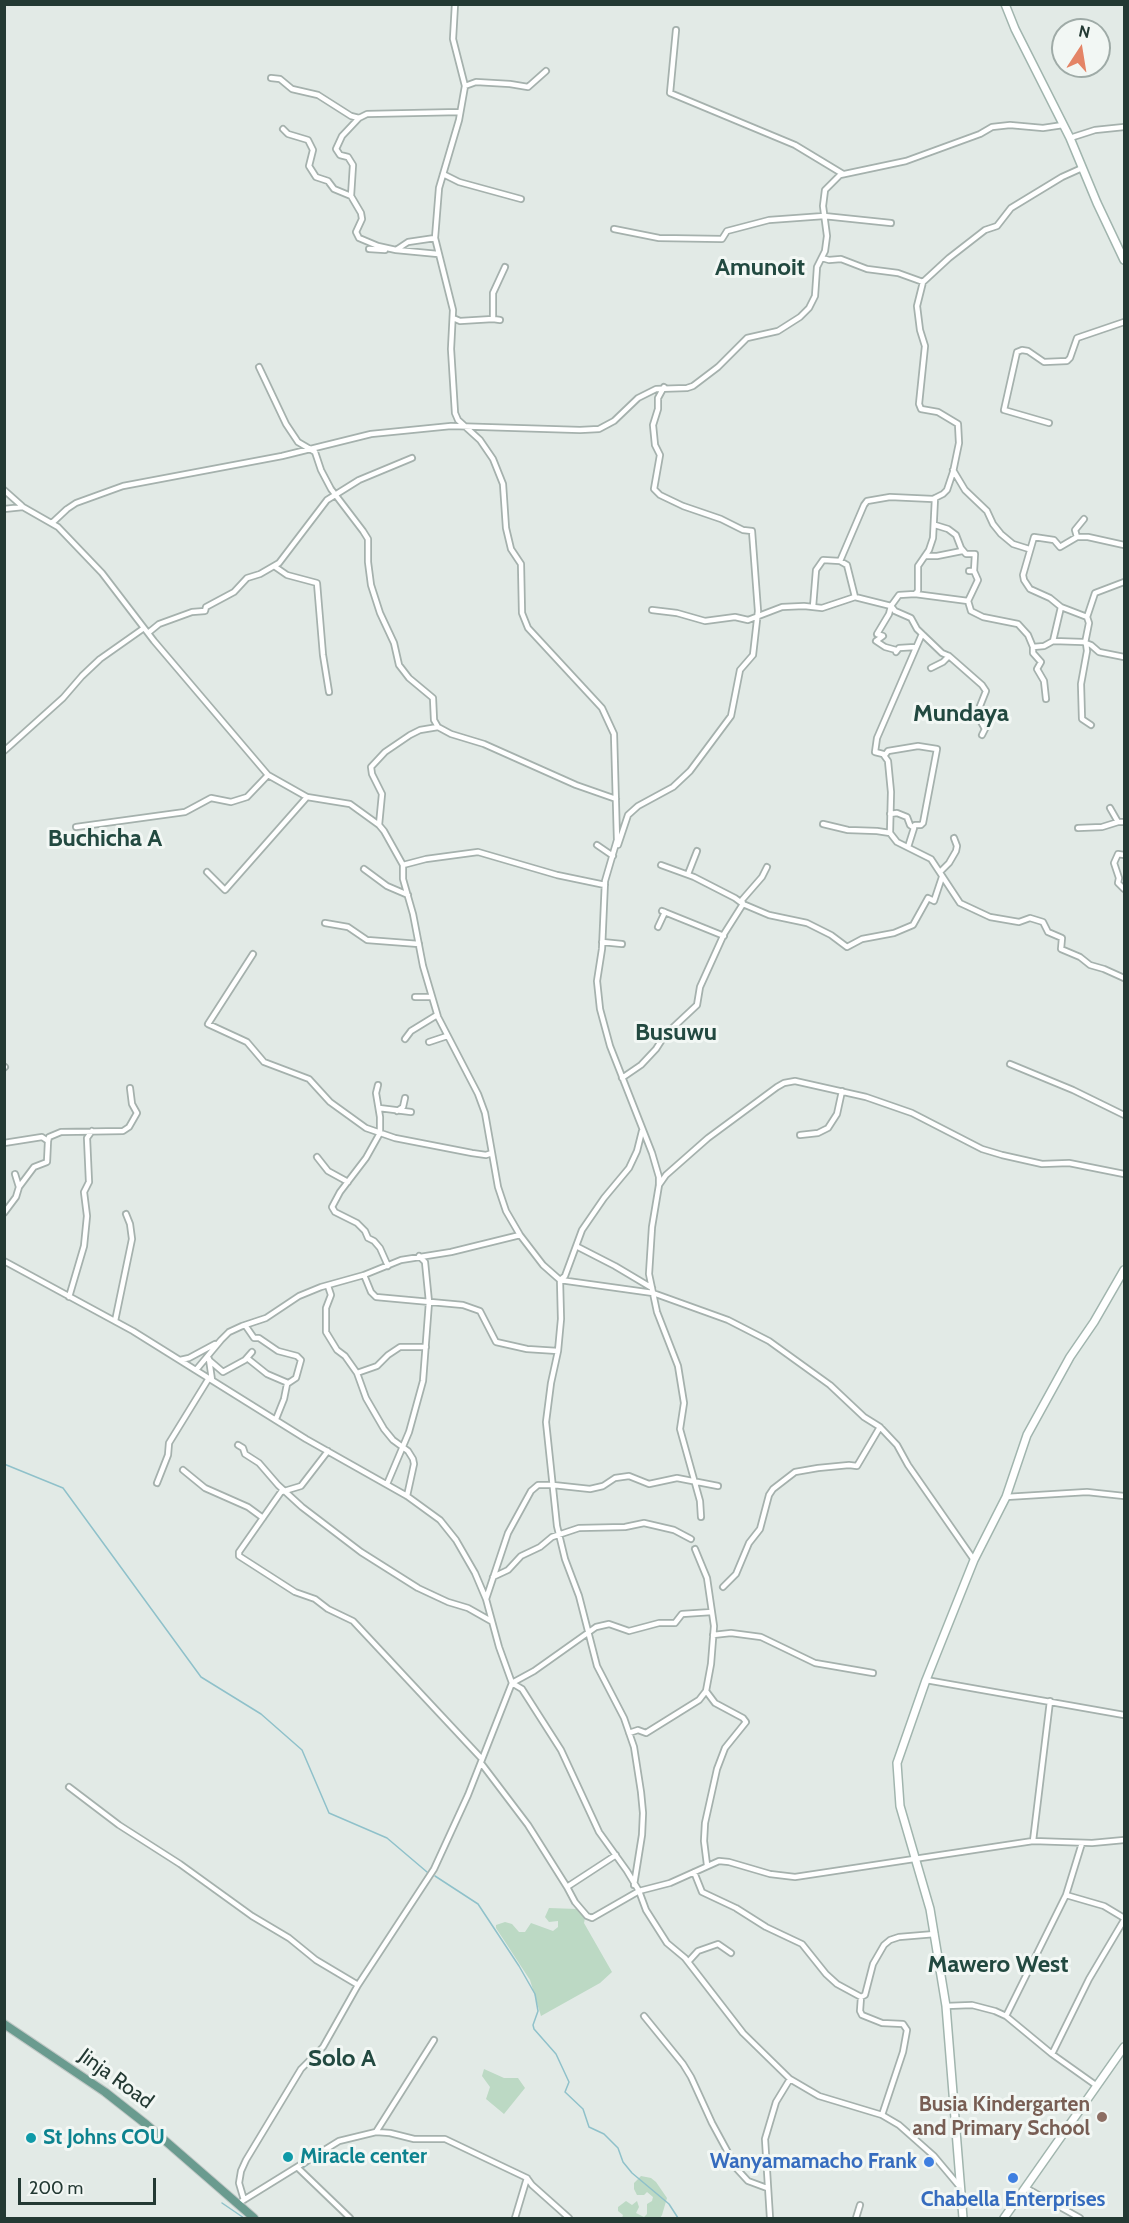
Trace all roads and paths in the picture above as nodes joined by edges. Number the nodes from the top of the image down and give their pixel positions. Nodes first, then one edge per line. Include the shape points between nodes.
1 (455, 4) edge
2 (1005, 4) edge
3 (676, 30) dead end
4 (546, 71) dead end
5 (271, 78) dead end
6 (465, 86) junction
7 (460, 112) junction
8 (359, 118) junction
9 (1063, 125) junction
10 (1125, 127) edge
11 (283, 129) dead end
12 (1070, 138) junction
13 (1082, 168) junction
14 (443, 174) junction
15 (843, 174) junction
16 (351, 196) junction
17 (521, 199) dead end
18 (824, 216) junction
19 (891, 223) dead end
20 (614, 230) dead end
21 (435, 238) junction
22 (369, 249) dead end
23 (396, 250) junction
24 (438, 254) junction
25 (822, 258) junction
26 (1125, 260) edge
27 (506, 267) dead end
28 (923, 282) junction
29 (453, 318) junction
30 (493, 319) junction
31 (500, 320) dead end
32 (1125, 322) edge
33 (259, 367) dead end
34 (664, 387) junction
35 (1049, 423) dead end
36 (467, 426) junction
37 (311, 448) junction
38 (412, 458) dead end
39 (953, 470) junction
40 (4, 490) edge
41 (335, 494) junction
42 (935, 498) junction
43 (23, 507) junction
44 (4, 509) edge
45 (1084, 519) dead end
46 (52, 523) junction
47 (934, 525) junction
48 (1077, 537) junction
49 (1125, 545) edge
50 (1029, 549) junction
51 (962, 551) junction
52 (925, 556) junction
53 (840, 561) junction
54 (274, 566) junction
55 (1125, 582) edge
56 (915, 594) junction
57 (855, 597) junction
58 (968, 601) junction
59 (891, 606) junction
60 (813, 607) junction
61 (1061, 607) junction
62 (652, 610) dead end
63 (757, 616) junction
64 (1087, 617) junction
65 (144, 628) junction
66 (148, 633) junction
67 (922, 634) junction
68 (1053, 641) junction
69 (1086, 643) junction
70 (915, 647) junction
71 (1033, 647) junction
72 (949, 656) junction
73 (1125, 657) edge
74 (932, 668) dead end
75 (329, 692) dead end
76 (1046, 699) dead end
77 (1091, 725) dead end
78 (438, 727) junction
79 (982, 735) dead end
80 (4, 751) edge
81 (885, 755) junction
82 (268, 775) junction
83 (307, 797) junction
84 (616, 799) junction
85 (1110, 808) dead end
86 (890, 814) junction
87 (1118, 822) junction
88 (1125, 822) edge
89 (823, 824) dead end
90 (379, 825) junction
91 (915, 826) junction
92 (76, 827) dead end
93 (1078, 828) dead end
94 (890, 833) junction
95 (954, 838) dead end
96 (597, 846) dead end
97 (908, 847) junction
98 (615, 850) junction
99 (697, 851) dead end
100 (1125, 855) edge
101 (613, 856) junction
102 (403, 865) junction
103 (661, 865) dead end
104 (767, 867) dead end
105 (364, 869) dead end
106 (207, 872) dead end
107 (688, 874) junction
108 (941, 874) junction
109 (605, 885) junction
110 (1125, 889) edge
111 (408, 895) junction
112 (742, 904) junction
113 (325, 923) dead end
114 (658, 927) dead end
115 (724, 936) junction
116 (602, 942) junction
117 (419, 944) junction
118 (622, 944) dead end
119 (253, 954) dead end
120 (1125, 978) edge
121 (415, 997) dead end
122 (431, 997) junction
123 (437, 1015) junction
124 (447, 1036) junction
125 (405, 1039) dead end
126 (429, 1042) dead end
127 (1010, 1064) dead end
128 (622, 1078) junction
129 (378, 1085) dead end
130 (130, 1088) dead end
131 (842, 1091) junction
132 (405, 1098) dead end
133 (379, 1108) junction
134 (398, 1111) junction
135 (411, 1112) dead end
136 (1125, 1116) edge
137 (643, 1129) junction
138 (92, 1131) junction
139 (380, 1134) junction
140 (801, 1135) dead end
141 (48, 1141) junction
142 (4, 1143) edge
143 (492, 1153) junction
144 (317, 1157) dead end
145 (15, 1174) dead end
146 (1125, 1174) edge
147 (348, 1182) junction
148 (659, 1185) junction
149 (19, 1187) junction
150 (4, 1213) edge
151 (126, 1214) dead end
152 (520, 1235) junction
153 (576, 1246) junction
154 (419, 1256) junction
155 (4, 1261) edge
156 (388, 1266) junction
157 (1125, 1270) edge
158 (364, 1275) junction
159 (560, 1280) junction
160 (328, 1286) junction
161 (652, 1291) junction
162 (69, 1297) junction
163 (429, 1302) junction
164 (115, 1321) junction
165 (245, 1325) junction
166 (217, 1343) junction
167 (426, 1347) junction
168 (558, 1351) junction
169 (252, 1352) dead end
170 (209, 1354) junction
171 (247, 1358) junction
172 (180, 1360) junction
173 (209, 1360) junction
174 (196, 1370) junction
175 (357, 1373) junction
176 (211, 1379) junction
177 (288, 1383) junction
178 (276, 1419) junction
179 (880, 1427) junction
180 (238, 1444) dead end
181 (402, 1446) junction
182 (328, 1451) junction
183 (183, 1470) dead end
184 (693, 1480) junction
185 (157, 1483) dead end
186 (387, 1484) junction
187 (553, 1485) junction
188 (718, 1486) dead end
189 (285, 1490) junction
190 (407, 1496) junction
191 (1125, 1496) edge
192 (1006, 1497) junction
193 (701, 1517) dead end
194 (263, 1518) junction
195 (561, 1535) junction
196 (691, 1539) dead end
197 (695, 1549) dead end
198 (974, 1560) junction
199 (493, 1577) junction
200 (723, 1587) dead end
201 (486, 1599) junction
202 (712, 1612) junction
203 (491, 1621) junction
204 (588, 1634) junction
205 (713, 1635) junction
206 (873, 1673) dead end
207 (926, 1680) junction
208 (512, 1683) junction
209 (706, 1691) junction
210 (699, 1700) junction
211 (712, 1701) junction
212 (1050, 1701) junction
213 (1125, 1715) edge
214 (629, 1733) junction
215 (481, 1761) junction
216 (69, 1787) dead end
217 (1125, 1840) edge
218 (1033, 1841) junction
219 (1082, 1843) junction
220 (616, 1856) junction
221 (914, 1859) junction
222 (707, 1865) junction
223 (694, 1872) junction
224 (634, 1885) junction
225 (567, 1887) junction
226 (639, 1891) junction
227 (1066, 1895) junction
228 (1125, 1919) edge
229 (935, 1934) junction
230 (731, 1953) dead end
231 (688, 1962) junction
232 (358, 1985) junction
233 (861, 1997) junction
234 (946, 2006) junction
235 (644, 2016) dead end
236 (1006, 2016) junction
237 (4, 2024) edge
238 (434, 2040) dead end
239 (1125, 2047) edge
240 (1052, 2054) junction
241 (790, 2079) junction
242 (1097, 2086) junction
243 (882, 2115) junction
244 (376, 2132) junction
245 (297, 2167) junction
246 (526, 2178) junction
247 (767, 2187) junction
248 (960, 2187) junction
249 (1026, 2188) junction
250 (241, 2202) junction
251 (860, 2205) dead end
252 (254, 2218) edge
253 (350, 2218) edge
254 (515, 2218) edge
255 (569, 2218) edge
256 (770, 2218) edge
257 (856, 2218) edge
258 (963, 2218) edge
259 (1004, 2218) edge
260 (1080, 2218) edge

1 - 6 street via 453,39
2 - 9 main road
3 - 15 street via 670,93 795,145
4 - 6 street via 528,87 476,82
5 - 8 street via 280,79 292,89 318,95
6 - 7 street
7 - 8 street via 367,114
7 - 14 street
8 - 16 street via 336,149 353,165
9 - 12 main road
9 - 15 street via 992,127 906,161
10 - 12 street
11 - 16 street via 308,140 313,150 309,166 316,177
12 - 13 main road
13 - 26 main road
13 - 28 street via 1011,208 997,225 985,230
14 - 17 street
14 - 21 street
15 - 18 street via 825,190
16 - 23 street via 361,213 356,232 359,238
18 - 19 street
18 - 20 street via 769,220 727,231 722,239 659,238
18 - 25 street via 827,236
21 - 23 street via 408,242
21 - 24 street
22 - 23 street
23 - 24 street
24 - 29 street
25 - 28 street via 841,259
25 - 34 street via 812,303 800,317 778,331 747,338 693,386
27 - 30 street via 493,293
28 - 39 street via 917,306 925,346 919,404 921,409 942,414 958,424 959,443
29 - 30 street
29 - 36 street via 453,400 458,420
30 - 31 street
32 - 35 street via 1077,338 1067,360 1044,362 1028,351 1017,352 1004,410
33 - 37 street via 286,424 298,442
34 - 36 street via 638,398 614,421 599,429
34 - 63 street via 653,426 660,455 654,489 683,506 752,531
36 - 37 street via 370,434
36 - 84 street via 493,459 503,484 506,528 510,549 521,564 522,612 528,628 602,708 614,734
37 - 41 street
37 - 46 street via 123,486 76,503
38 - 41 street via 378,470
39 - 42 street via 947,490
39 - 50 street via 1001,534
40 - 43 street
41 - 54 street
41 - 78 street via 368,539 371,585 399,665 433,698
42 - 47 street
42 - 53 street via 867,501
43 - 44 street
43 - 46 street
45 - 48 street via 1075,530
46 - 65 street via 102,573
47 - 51 street via 956,535
47 - 52 street
48 - 49 street
48 - 50 street via 1060,547 1054,540 1034,537
50 - 61 street via 1024,580 1030,589
51 - 52 street
51 - 58 street via 975,554 972,571 978,580
52 - 56 street via 918,566 919,589
53 - 57 street via 849,568
53 - 60 street via 823,560 819,564
54 - 66 street via 247,578 205,611 159,624
54 - 75 street via 287,575 317,583
55 - 64 street via 1095,593
56 - 58 street
56 - 59 street via 899,595
57 - 59 street
57 - 60 street via 826,607
58 - 71 street via 969,609 977,615 1018,624 1029,635
59 - 67 street via 911,618
59 - 70 street via 877,634 883,636 876,641 897,652 899,648
60 - 63 street via 782,607
61 - 64 street
61 - 68 street
62 - 63 street via 705,621 735,617 748,620
63 - 98 street via 753,655 740,670 731,716 690,771 673,787 628,815
64 - 69 street
65 - 66 street
65 - 80 street via 100,659
66 - 82 street
67 - 70 street
67 - 72 street
68 - 69 street
68 - 71 street
69 - 73 street via 1099,652
69 - 77 street via 1082,719
70 - 81 street via 877,738 875,752
71 - 76 street via 1041,662 1037,669 1044,681
72 - 74 street
72 - 79 street via 986,691 980,706 985,729
78 - 84 street
78 - 90 street via 410,735 371,767 382,794
81 - 86 street
81 - 91 street via 888,751 918,746 937,749 923,823
82 - 83 street
82 - 92 street via 247,797 231,802 211,798 185,812
83 - 90 street via 350,804
83 - 106 street via 225,890
84 - 98 street
85 - 87 street
86 - 91 street via 907,817
86 - 94 street
87 - 88 street
87 - 93 street
89 - 94 street
90 - 102 street
91 - 97 street
94 - 97 street
95 - 108 street via 956,851
96 - 101 street
97 - 108 street via 931,859
98 - 101 street
99 - 107 street
100 - 110 street via 1118,854 1114,863 1118,883
101 - 109 street
102 - 109 street via 478,852
102 - 111 street
103 - 107 street
104 - 112 street
105 - 111 street
107 - 112 street
108 - 112 street via 934,901 928,898 914,925 847,947 807,923
108 - 120 street via 960,903 990,917 1043,922 1048,932 1062,938 1061,949
109 - 116 street
111 - 117 street
112 - 115 street
113 - 117 street via 348,927 367,940
114 - 115 street via 663,912
115 - 128 street via 700,987 697,1005 641,1065
116 - 118 street
116 - 128 street via 597,981 600,1009
117 - 122 street
119 - 139 street via 208,1024 247,1042 264,1062 309,1079 351,1119
121 - 122 street
122 - 123 street
123 - 124 street
123 - 125 street
124 - 126 street
124 - 143 street via 478,1094
127 - 136 street
128 - 137 street
129 - 133 street
130 - 138 street via 136,1113 129,1127 118,1132
131 - 140 street via 837,1114 828,1128
131 - 146 street via 912,1113 982,1149 1002,1155
131 - 148 street via 795,1081 784,1083 708,1138
132 - 134 street
133 - 134 street
133 - 139 street
134 - 135 street
137 - 148 street
137 - 153 street via 629,1168 582,1230
138 - 141 street via 62,1132
138 - 162 street via 87,1138 89,1182 84,1192 84,1246
139 - 143 street via 472,1153
139 - 147 street
141 - 142 street via 42,1137
141 - 149 street via 47,1162 34,1167
143 - 152 street via 506,1211
144 - 147 street via 328,1171
145 - 149 street
147 - 156 street via 332,1207 357,1223 380,1248
148 - 161 street via 649,1255
149 - 150 street
151 - 164 street via 132,1237
152 - 154 street
152 - 159 street
153 - 159 street
153 - 161 street
154 - 156 street
154 - 163 street via 425,1262
155 - 162 street
156 - 158 street
157 - 192 main road via 1027,1435
158 - 160 street
158 - 163 street via 376,1298
159 - 161 street
159 - 168 street
160 - 165 street via 299,1296 266,1318
160 - 175 street via 331,1295 326,1308 326,1332
161 - 179 street via 752,1331 830,1385
161 - 184 street via 678,1366 684,1403 680,1429
162 - 164 street
163 - 167 street
163 - 168 street via 480,1311 496,1342
164 - 172 street
165 - 166 street
165 - 177 street via 254,1338 300,1360 296,1378
166 - 170 street
166 - 172 street
167 - 175 street via 400,1347 377,1366
167 - 181 street via 423,1382
168 - 187 street via 546,1422
169 - 171 street
170 - 173 street
170 - 174 street
171 - 173 street via 224,1372
171 - 177 street via 267,1374
172 - 174 street
173 - 176 street
174 - 176 street
175 - 181 street via 384,1429
176 - 178 street
176 - 185 street via 169,1443
177 - 178 street
178 - 182 street
179 - 198 street via 897,1445
179 - 200 street via 856,1466 795,1472 773,1489 760,1528 736,1574
180 - 189 street
181 - 186 street
181 - 190 street via 414,1464
182 - 186 street
182 - 189 street via 301,1486
183 - 194 street via 205,1488
184 - 187 street via 676,1478 649,1484 629,1476 590,1489
184 - 188 street
184 - 193 street
186 - 190 street
187 - 195 street
187 - 199 street via 538,1485 531,1491 508,1533
189 - 194 street
189 - 203 street via 324,1525 390,1572
190 - 201 street via 447,1527
191 - 192 street via 1087,1492
192 - 198 main road
194 - 215 street via 239,1556 295,1592 353,1621
195 - 196 street via 579,1528 644,1523 674,1530
195 - 199 street via 521,1556 508,1570
195 - 204 street
197 - 202 street via 705,1571
198 - 207 main road
199 - 201 street
201 - 203 street
202 - 204 street via 682,1614 675,1623 629,1631 609,1624
202 - 205 street
203 - 208 street
204 - 208 street
204 - 214 street via 597,1666
205 - 206 street via 761,1637 816,1663
205 - 209 street
207 - 212 street
207 - 221 main road via 900,1752 897,1774 900,1806
208 - 215 street
208 - 220 street via 522,1689 542,1718 599,1832
209 - 210 street
209 - 211 street
210 - 211 street
210 - 214 street via 646,1733
211 - 222 street via 746,1722 724,1748 718,1764 705,1823
212 - 213 street
212 - 218 street
214 - 224 street via 639,1774 642,1813
215 - 225 street
215 - 232 street via 434,1869
216 - 232 street via 316,1960
217 - 219 street
218 - 219 street
218 - 221 street
219 - 227 street
220 - 224 street
220 - 225 street
221 - 222 street via 795,1877 723,1861
221 - 229 main road
222 - 223 street
223 - 226 street
223 - 233 street via 702,1892 802,1944 837,1984
224 - 226 street
225 - 226 street via 587,1917 592,1918
226 - 231 street via 655,1925
227 - 228 street via 1104,1906
227 - 236 street
228 - 240 street via 1089,1979
229 - 233 street via 899,1936 884,1945
229 - 234 main road
230 - 231 street via 718,1944 698,1951
231 - 241 street via 743,2033
232 - 250 street via 323,2047 301,2068 246,2160 239,2183
233 - 243 street via 862,2015 876,2022 903,2025 907,2030
234 - 236 street via 972,2005
234 - 248 main road
235 - 247 street via 687,2070 737,2169 748,2181
236 - 240 street
237 - 250 main road, Jinja Road via 105,2092
238 - 244 street
239 - 242 main road
240 - 242 street
241 - 243 street via 819,2096
241 - 247 street via 776,2102 766,2133
242 - 249 main road
243 - 248 street via 934,2156
244 - 245 street via 339,2141
244 - 246 street via 414,2139 445,2139
245 - 250 street
245 - 253 street
246 - 254 street
246 - 255 street
247 - 256 street
248 - 258 main road
249 - 259 main road
249 - 260 street
250 - 252 main road, Jinja Road
251 - 257 street

